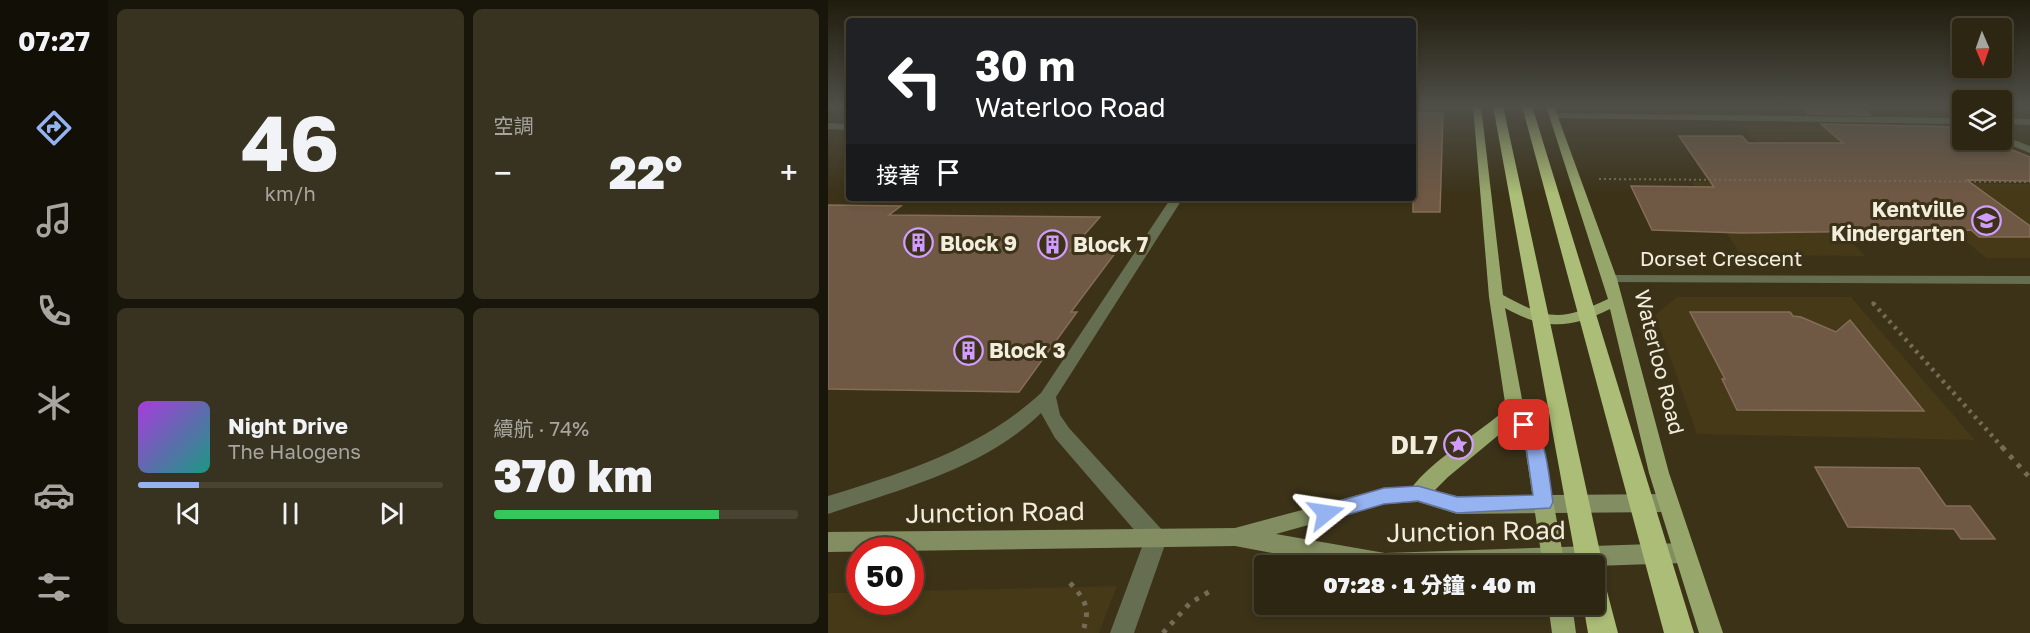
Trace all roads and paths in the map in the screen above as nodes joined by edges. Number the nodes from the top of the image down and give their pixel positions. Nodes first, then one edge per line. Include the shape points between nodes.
1 (1480, 136) edge
2 (1502, 136) edge
3 (1535, 136) edge
4 (1560, 136) edge
5 (2012, 143) edge
6 (2030, 150) edge
7 (1598, 179) dead end
8 (2030, 182) edge
9 (1175, 201) edge
10 (1610, 279) junction
11 (2030, 282) edge
12 (1496, 297) junction
13 (1870, 300) dead end
14 (1614, 302) junction
15 (1047, 397) junction
16 (1515, 411) junction
17 (2030, 478) edge
18 (1418, 494) junction
19 (1544, 502) junction
20 (1668, 503) junction
21 (828, 505) edge
22 (1235, 537) junction
23 (1156, 538) junction
24 (828, 542) edge
25 (1683, 553) junction
26 (1338, 555) edge
27 (1552, 555) edge
28 (1588, 555) edge
29 (1605, 558) edge
30 (1070, 583) dead end
31 (1212, 590) dead end
32 (1562, 615) edge
33 (1600, 615) edge
34 (1082, 633) edge
35 (1122, 633) edge
36 (1163, 633) edge
37 (1564, 633) edge
38 (1604, 633) edge
39 (1679, 633) edge
40 (1711, 633) edge

1 - 12 main road
2 - 28 highway
3 - 39 highway
4 - 10 main road, Waterloo Road
5 - 6 street
7 - 8 path
9 - 15 street
10 - 11 street, Dorset Crescent
10 - 14 main road, Waterloo Road
12 - 14 main road via 1545,321 1569,322
12 - 16 main road
13 - 17 path
14 - 20 main road, Waterloo Road
15 - 21 street via 1032,414 1005,432 935,469
15 - 23 street via 1051,416 1062,433
16 - 18 main road via 1488,437 1437,473
16 - 19 main road via 1533,439
18 - 19 main road, Junction Road via 1457,505
18 - 22 main road, Junction Road via 1384,496
19 - 20 main road, Junction Road
19 - 27 main road
20 - 25 main road, Waterloo Road
22 - 23 main road, Junction Road
22 - 26 main road, Junction Road
23 - 24 main road, Junction Road
23 - 35 street
25 - 29 main road, Junction Road
25 - 40 main road, Waterloo Road
30 - 34 path via 1087,601 1089,615
31 - 36 path via 1190,603
32 - 37 main road
33 - 38 highway

